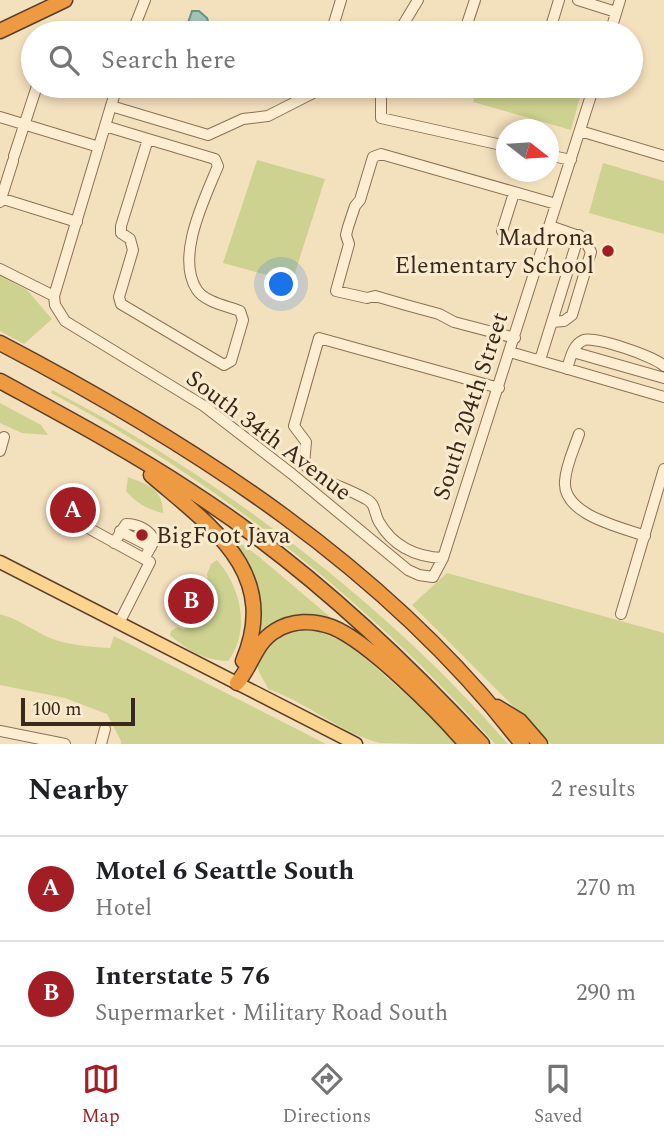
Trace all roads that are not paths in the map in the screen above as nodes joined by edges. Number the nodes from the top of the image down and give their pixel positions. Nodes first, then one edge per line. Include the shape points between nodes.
1 (65, 0) edge
2 (341, 0) edge
3 (418, 0) edge
4 (475, 0) edge
5 (559, 0) edge
6 (578, 0) edge
7 (620, 0) edge
8 (143, 4) edge
9 (616, 12) junction
10 (137, 21) edge
11 (335, 21) edge
12 (405, 21) edge
13 (468, 21) edge
14 (553, 21) edge
15 (613, 21) edge
16 (0, 31) edge
17 (33, 98) edge
18 (113, 98) edge
19 (302, 98) edge
20 (381, 98) edge
21 (590, 98) edge
22 (111, 106) junction
23 (0, 117) edge
24 (24, 125) junction
25 (105, 126) junction
26 (580, 131) junction
27 (148, 138) junction
28 (496, 144) edge
29 (99, 147) junction
30 (664, 156) edge
31 (559, 157) edge
32 (571, 160) junction
33 (514, 193) junction
34 (0, 199) edge
35 (556, 204) junction
36 (77, 222) junction
37 (550, 226) junction
38 (502, 231) dead end
39 (579, 235) junction
40 (0, 269) edge
41 (54, 296) junction
42 (552, 322) junction
43 (514, 338) junction
44 (0, 344) edge
45 (510, 352) junction
46 (573, 352) junction
47 (540, 360) junction
48 (664, 366) edge
49 (567, 369) junction
50 (664, 378) edge
51 (0, 381) edge
52 (499, 388) junction
53 (664, 397) edge
54 (579, 434) dead end
55 (4, 437) dead end
56 (120, 448) junction
57 (0, 451) edge
58 (664, 469) edge
59 (90, 529) dead end
60 (645, 536) junction
61 (114, 543) junction
62 (443, 558) junction
63 (144, 559) junction
64 (0, 562) edge
65 (433, 577) joint
66 (621, 614) dead end
67 (118, 623) junction
68 (237, 682) junction
69 (490, 703) junction
70 (105, 729) dead end
71 (0, 731) edge
72 (65, 744) edge
73 (101, 744) edge
74 (356, 744) edge
75 (466, 744) edge
76 (482, 744) edge
77 (522, 744) edge
78 (540, 744) edge

1 - 16 highway
2 - 11 street
3 - 12 street
4 - 13 street
5 - 14 street
6 - 9 street
7 - 9 street
8 - 10 street
9 - 15 street
17 - 24 street
18 - 22 street
19 - 22 street via 268,116 243,119 208,135
20 - 28 street via 381,118
21 - 26 street, South 204th Street
22 - 25 street
23 - 24 street
24 - 29 street
24 - 34 street
25 - 27 street
25 - 29 street
26 - 30 street
26 - 32 street, South 204th Street
27 - 27 street via 215,159 218,166 189,258 198,292 240,311 243,320 231,361 224,365 121,304 118,297 133,250 121,226
29 - 36 street
31 - 32 street
32 - 35 street, South 204th Street
33 - 35 street
33 - 38 street
33 - 43 street via 381,154 373,157 348,227 349,244 336,291 386,299
34 - 36 street
35 - 37 street, South 204th Street
36 - 41 street
37 - 39 street
37 - 43 street, South 204th Street
39 - 42 street
39 - 42 street via 591,252 587,270 572,315
40 - 41 street
41 - 65 street, South 34th Avenue via 65,321 204,406 408,570
42 - 47 street
43 - 45 street, South 204th Street
44 - 69 highway via 171,439 313,538 383,596
45 - 47 street
45 - 52 street, South 204th Street
46 - 48 street via 580,342 590,339 653,358
46 - 49 street
46 - 50 street
47 - 49 street
49 - 53 street
51 - 56 highway
52 - 62 street, South 204th Street
52 - 62 street via 319,338 294,426 306,442 304,464 315,475 370,501 378,521 404,548 421,556
54 - 60 street via 564,484 570,501 591,516
55 - 57 street
56 - 68 highway via 216,531 239,559 253,616
56 - 76 highway via 252,533 333,599
58 - 60 street
59 - 61 street
60 - 66 street
61 - 63 street
61 - 63 street via 120,531 150,547
62 - 65 street, South 204th Street
63 - 67 street via 150,562
64 - 67 main road
67 - 68 main road
68 - 74 main road
68 - 75 highway via 262,641 275,630 300,622 324,625 360,643
69 - 77 highway
69 - 78 highway via 520,721
70 - 73 street
71 - 72 street

